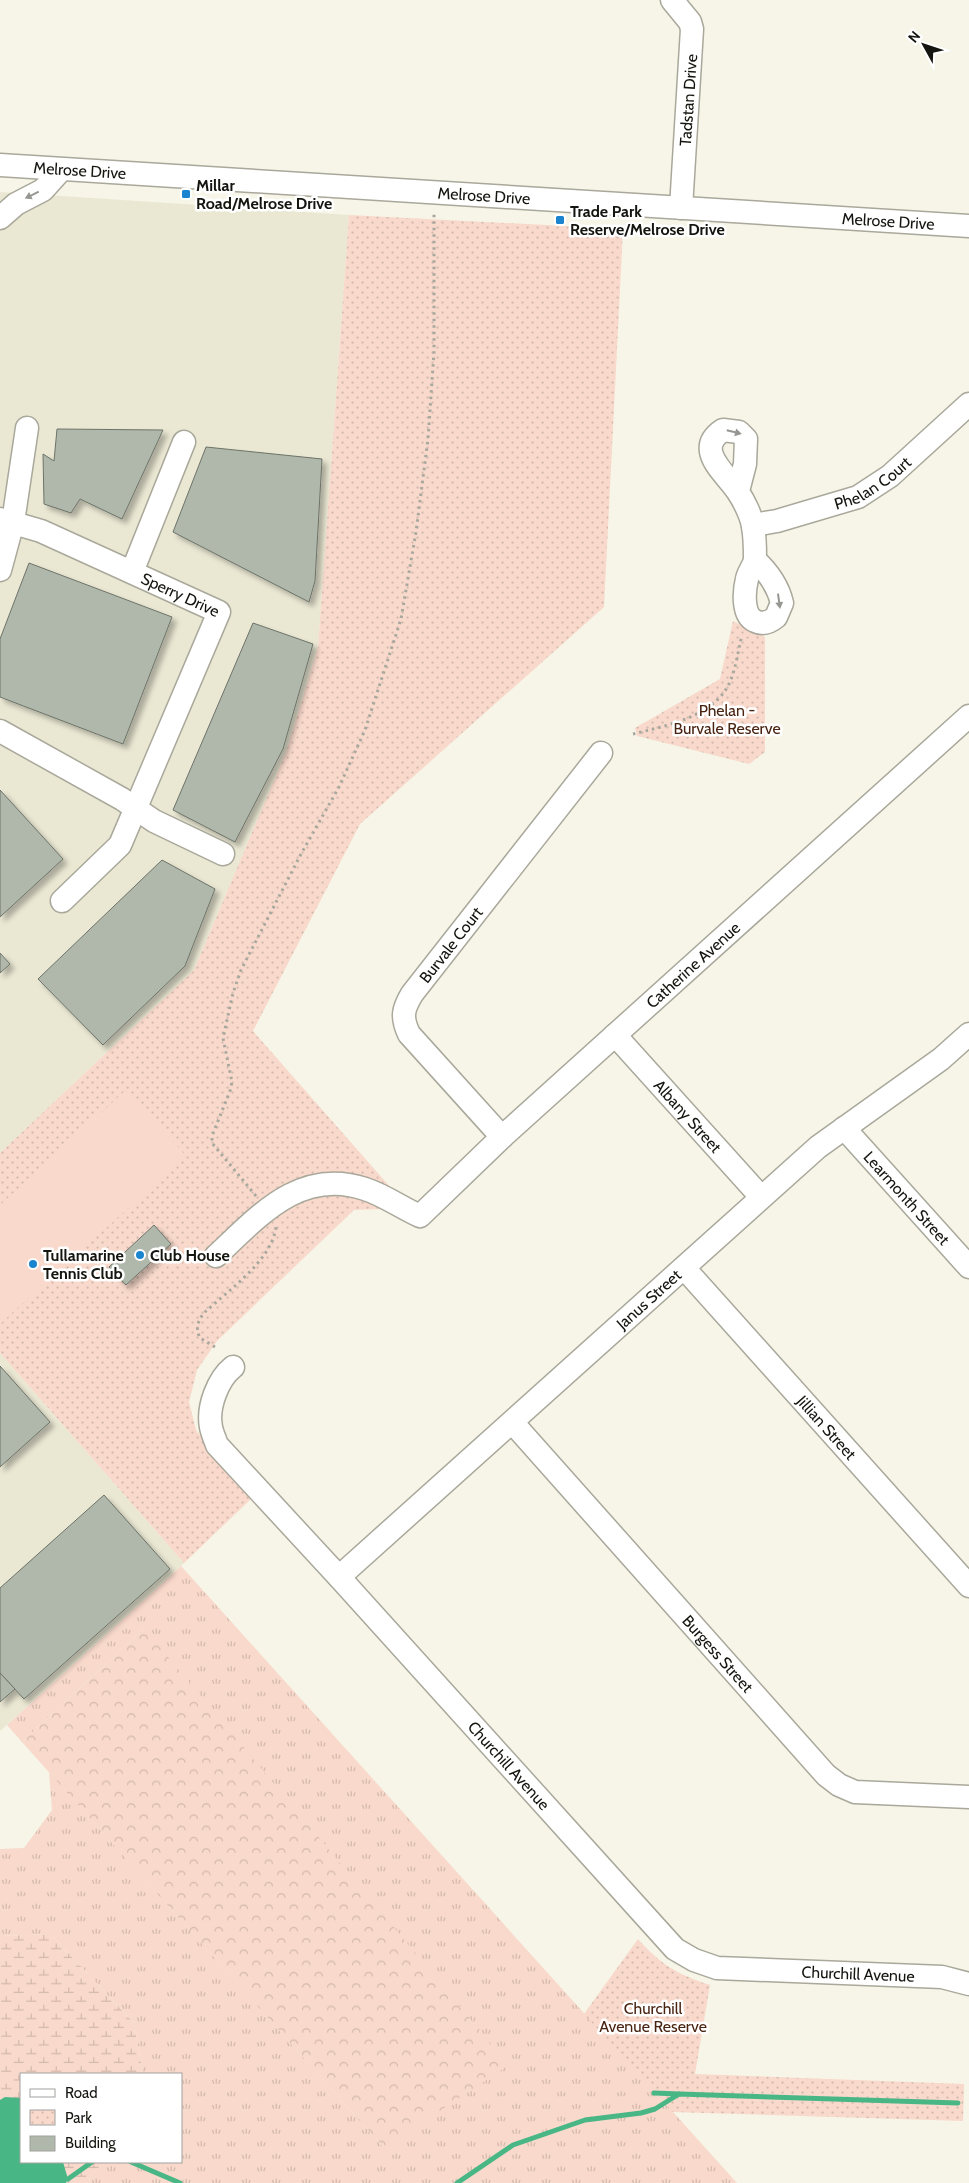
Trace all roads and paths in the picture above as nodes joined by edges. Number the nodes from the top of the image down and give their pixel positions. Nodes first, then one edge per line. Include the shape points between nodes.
1 (672, 0) edge
2 (0, 165) edge
3 (61, 170) junction
4 (434, 193) junction
5 (680, 208) junction
6 (0, 218) edge
7 (969, 226) edge
8 (969, 404) edge
9 (27, 428) dead end
10 (184, 442) dead end
11 (738, 491) dead end
12 (6, 521) edge
13 (753, 525) junction
14 (755, 560) dead end
15 (0, 570) edge
16 (132, 572) junction
17 (742, 633) dead end
18 (969, 716) edge
19 (0, 731) edge
20 (633, 734) dead end
21 (601, 754) dead end
22 (136, 809) junction
23 (223, 854) dead end
24 (62, 901) dead end
25 (969, 1034) edge
26 (615, 1035) junction
27 (844, 1128) junction
28 (502, 1137) junction
29 (761, 1197) junction
30 (267, 1209) junction
31 (216, 1256) dead end
32 (969, 1267) edge
33 (684, 1268) junction
34 (216, 1347) dead end
35 (233, 1366) dead end
36 (512, 1422) junction
37 (339, 1577) junction
38 (969, 1586) edge
39 (969, 1797) edge
40 (969, 1970) edge
41 (942, 1977) junction
42 (969, 1984) edge

1 - 5 street, Tadstan Drive via 692,29
2 - 3 street, Melrose Drive
3 - 4 street, Melrose Drive
3 -> 6 street via 43,190 16,204
4 - 5 street, Melrose Drive
4 - 30 path via 434,352 428,439 401,619 365,730 339,787 241,970 223,1032 232,1082 212,1143
5 - 7 street, Melrose Drive
8 - 13 street, Phelan Court via 890,476 858,497
9 - 12 street
10 - 16 street
11 - 13 street
12 - 15 street
12 - 16 street, Sperry Drive via 41,531
13 - 14 street
16 - 22 street, Sperry Drive via 219,612
17 - 20 path via 729,684 721,695 686,719
18 - 26 street, Catherine Avenue
19 - 22 street
21 - 28 street, Burvale Court via 412,994 403,1014 409,1034
22 - 23 street via 154,822
22 - 24 street, Sperry Drive via 120,845
25 - 27 street, Janus Street via 941,1059
26 - 28 street, Catherine Avenue
26 - 29 street, Albany Street
27 - 29 street, Janus Street
27 - 32 street, Learmonth Street
28 - 30 street, Catherine Avenue via 420,1216 365,1189 335,1184 300,1190
29 - 33 street, Janus Street
30 - 31 street
30 - 34 path via 276,1225 270,1248 205,1312 197,1326 200,1338
33 - 36 street, Janus Street
33 - 38 street, Jillian Street
35 - 37 street, Churchill Avenue via 218,1386 212,1408 210,1426 217,1445
36 - 37 street, Janus Street
36 - 39 street, Burgess Street via 826,1775 855,1792
37 - 41 street, Churchill Avenue via 665,1940 685,1956 705,1965 732,1969
40 - 41 street, Churchill Avenue
41 - 42 street, Churchill Avenue

